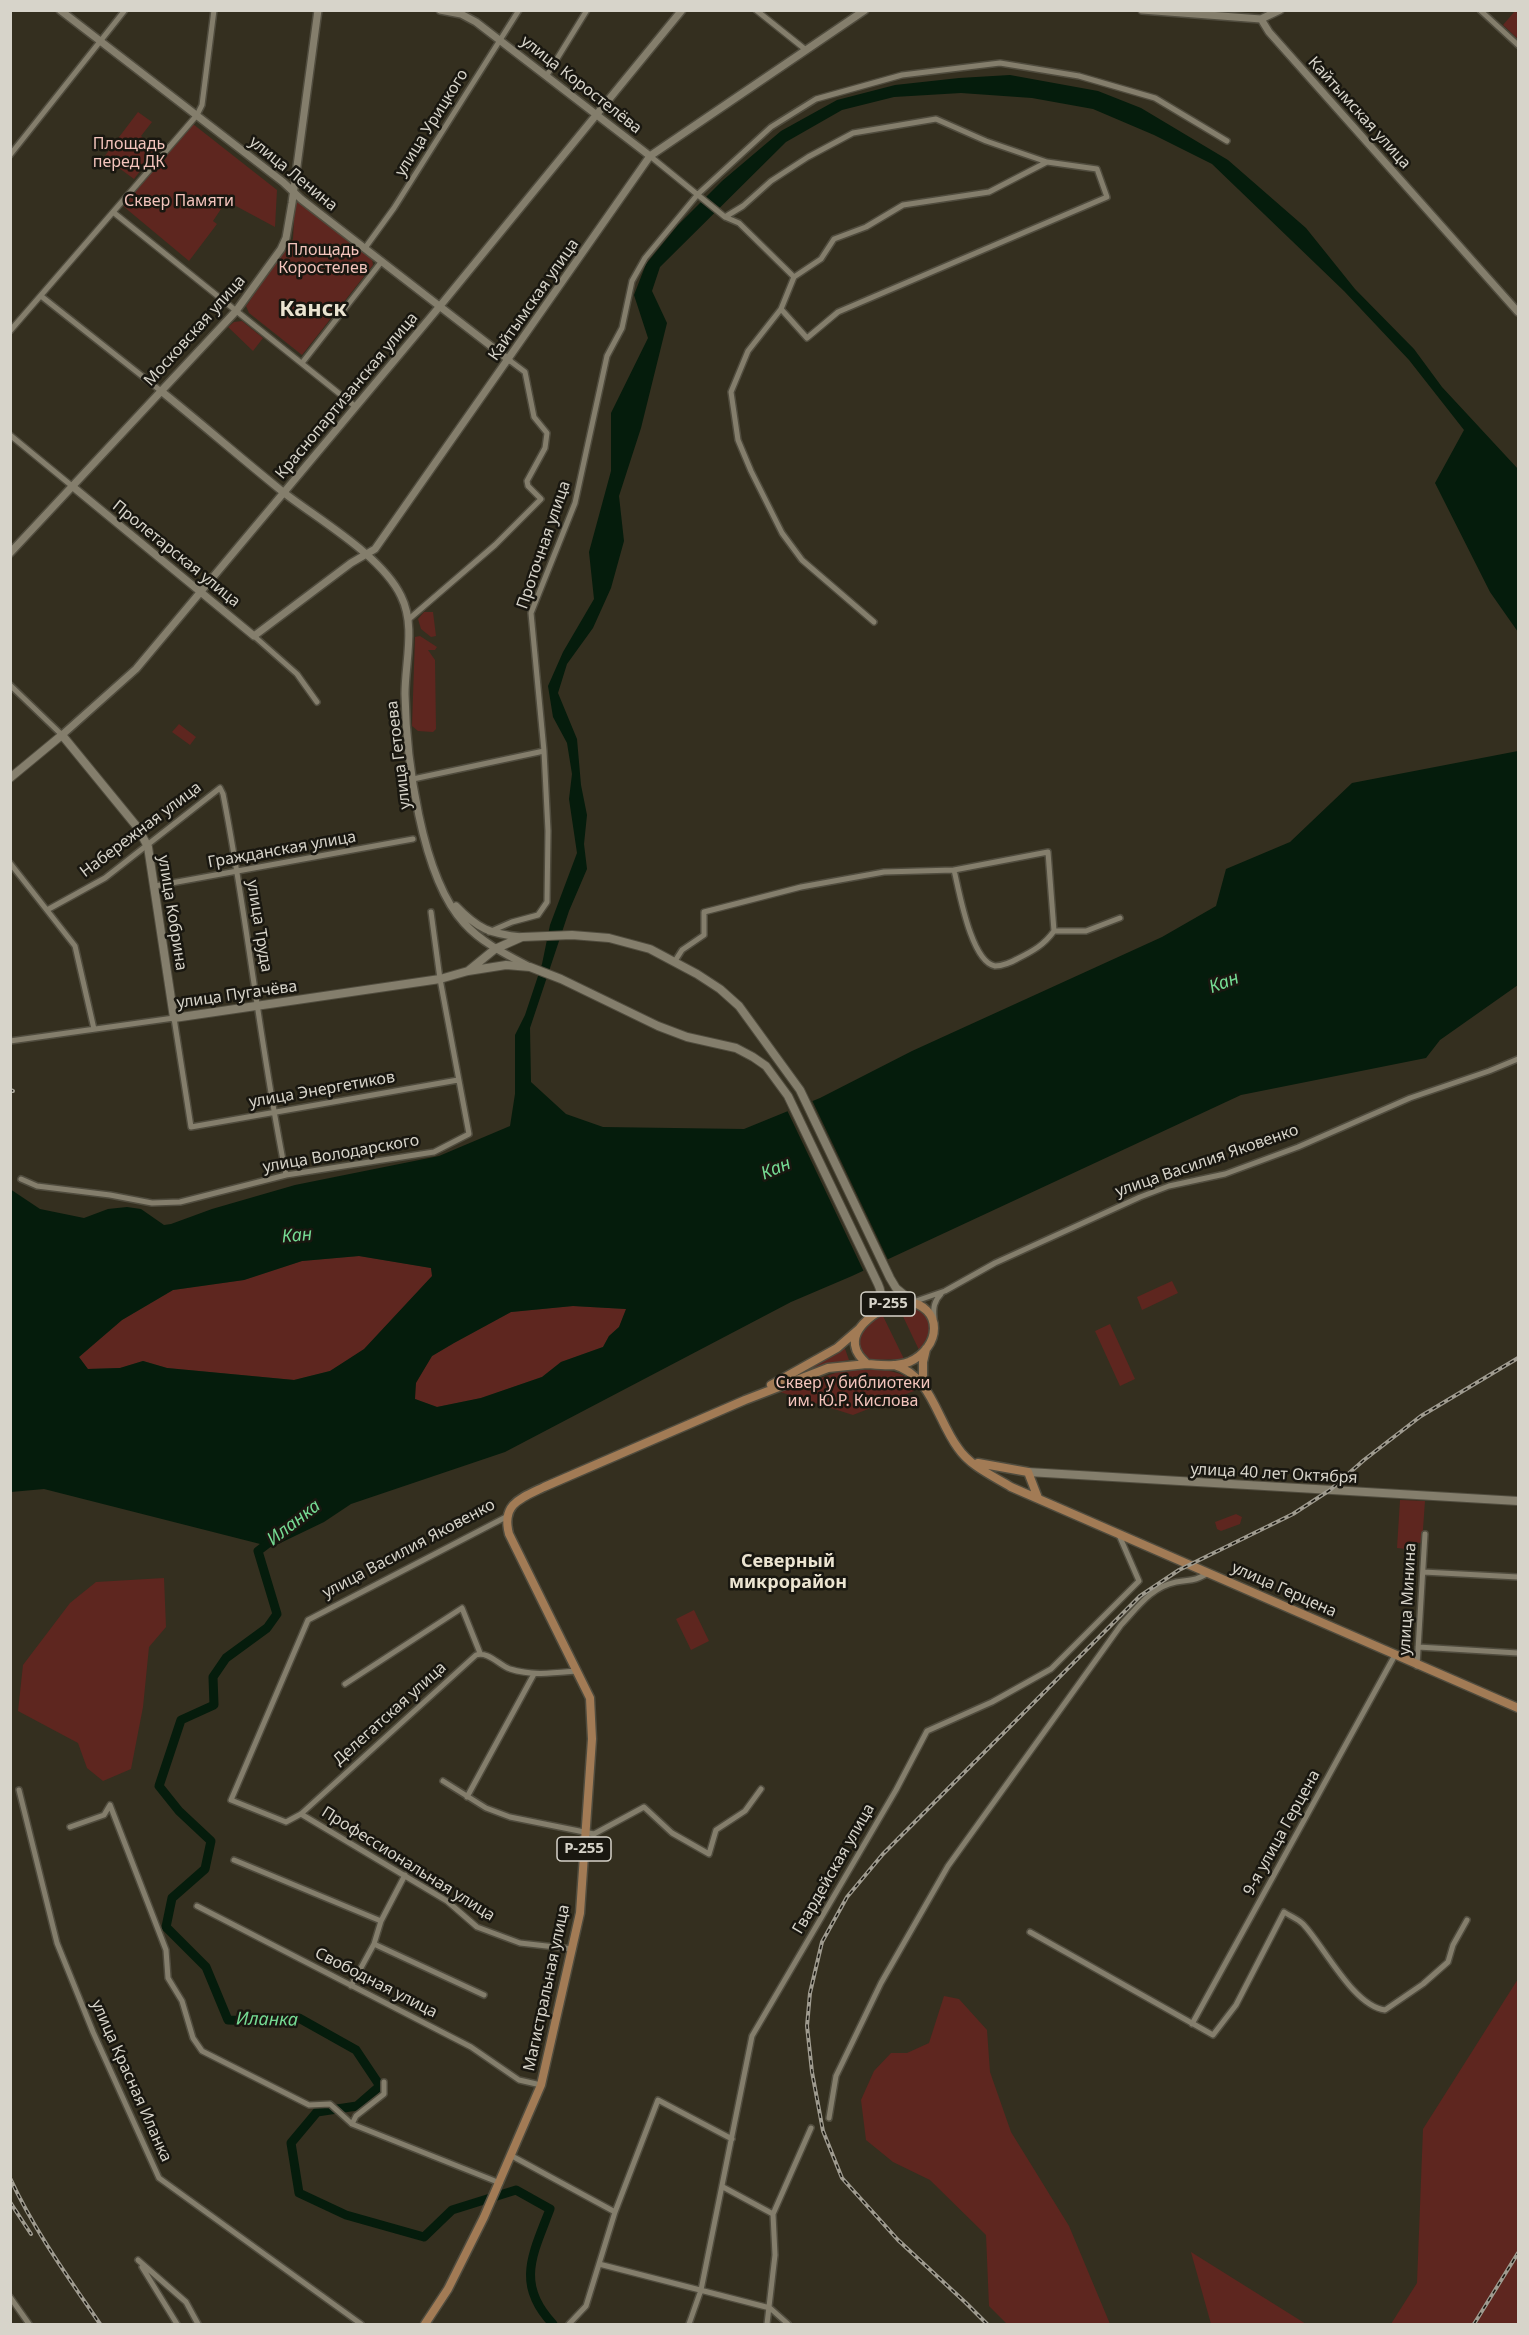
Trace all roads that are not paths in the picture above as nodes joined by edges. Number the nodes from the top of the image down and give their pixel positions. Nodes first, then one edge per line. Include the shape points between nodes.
1 (60, 10) edge
2 (125, 10) edge
3 (214, 10) edge
4 (318, 10) edge
5 (440, 10) edge
6 (519, 10) edge
7 (587, 10) edge
8 (682, 10) edge
9 (756, 10) edge
10 (865, 10) edge
11 (1142, 10) edge
12 (1480, 10) edge
13 (1183, 12) edge
14 (1275, 12) edge
15 (1261, 19) junction
16 (500, 40) junction
17 (99, 41) junction
18 (1518, 45) edge
19 (806, 50) junction
20 (547, 75) junction
21 (597, 115) junction
22 (197, 116) junction
23 (1227, 141) dead end
24 (10, 154) edge
25 (650, 156) junction
26 (1047, 162) junction
27 (293, 192) junction
28 (698, 194) junction
29 (113, 212) junction
30 (725, 217) junction
31 (365, 248) junction
32 (382, 261) junction
33 (794, 277) junction
34 (41, 296) junction
35 (440, 306) junction
36 (781, 309) junction
37 (236, 311) junction
38 (1518, 312) edge
39 (10, 331) edge
40 (509, 360) junction
41 (302, 363) junction
42 (161, 391) junction
43 (356, 406) junction
44 (10, 435) edge
45 (72, 486) junction
46 (284, 492) junction
47 (10, 553) edge
48 (366, 555) junction
49 (201, 591) junction
50 (409, 620) junction
51 (874, 622) dead end
52 (254, 636) junction
53 (10, 685) edge
54 (317, 702) dead end
55 (62, 735) junction
56 (544, 750) junction
57 (10, 778) edge
58 (413, 779) junction
59 (220, 788) joint
60 (413, 840) dead end
61 (148, 846) junction
62 (10, 863) edge
63 (954, 870) junction
64 (238, 872) junction
65 (155, 886) junction
66 (442, 891) junction
67 (47, 910) junction
68 (431, 912) dead end
69 (1120, 918) dead end
70 (1054, 931) junction
71 (488, 932) junction
72 (522, 937) junction
73 (495, 949) junction
74 (675, 961) junction
75 (530, 967) junction
76 (468, 971) junction
77 (440, 979) junction
78 (258, 1005) junction
79 (174, 1018) junction
80 (94, 1029) junction
81 (10, 1041) edge
82 (1518, 1059) edge
83 (458, 1080) junction
84 (273, 1112) junction
85 (191, 1126) joint
86 (286, 1175) junction
87 (21, 1179) dead end
88 (945, 1291) junction
89 (914, 1302) junction
90 (873, 1314) junction
91 (866, 1323) junction
92 (934, 1323) junction
93 (927, 1347) junction
94 (867, 1364) junction
95 (894, 1365) junction
96 (923, 1384) junction
97 (745, 1400) junction
98 (971, 1462) junction
99 (1028, 1472) junction
100 (1038, 1499) junction
101 (1518, 1501) edge
102 (506, 1517) junction
103 (1119, 1534) junction
104 (1425, 1534) dead end
105 (1208, 1572) junction
106 (1423, 1572) junction
107 (1518, 1577) edge
108 (1418, 1647) junction
109 (480, 1653) junction
110 (1518, 1653) edge
111 (1395, 1655) junction
112 (1417, 1666) junction
113 (577, 1671) junction
114 (534, 1674) junction
115 (345, 1684) dead end
116 (1518, 1708) edge
117 (443, 1781) dead end
118 (761, 1789) dead end
119 (19, 1790) dead end
120 (467, 1797) junction
121 (301, 1814) junction
122 (70, 1827) dead end
123 (586, 1832) junction
124 (234, 1860) dead end
125 (405, 1875) junction
126 (197, 1906) dead end
127 (1467, 1920) dead end
128 (381, 1921) junction
129 (1029, 1932) dead end
130 (374, 1944) junction
131 (573, 1949) junction
132 (351, 1986) junction
133 (484, 1995) dead end
134 (1192, 2024) junction
135 (384, 2082) dead end
136 (541, 2085) junction
137 (829, 2118) dead end
138 (352, 2124) junction
139 (811, 2128) dead end
140 (732, 2139) junction
141 (512, 2156) junction
142 (500, 2185) junction
143 (723, 2187) junction
144 (615, 2212) junction
145 (773, 2214) junction
146 (599, 2264) junction
147 (701, 2290) junction
148 (10, 2297) edge
149 (770, 2307) junction
150 (29, 2325) edge
151 (177, 2325) edge
152 (198, 2325) edge
153 (361, 2325) edge
154 (425, 2325) edge
155 (569, 2325) edge
156 (689, 2325) edge
157 (767, 2325) edge
158 (788, 2325) edge

1 - 17 street, улица Ленина
2 - 17 street
3 - 22 street via 202,105
4 - 27 street, Московская улица
5 - 16 street, улица Коростелёва via 469,17
6 - 16 street, улица Урицкого
7 - 20 street
8 - 21 street, Краснопартизанская улица
9 - 19 street
10 - 19 street, Кайтымская улица
11 - 13 street
12 - 18 street
13 - 15 street
14 - 15 street
15 - 38 street, Кайтымская улица
16 - 20 street, улица Коростелёва
16 - 31 street, улица Урицкого
17 - 22 street, улица Ленина
17 - 24 street
19 - 25 street, Кайтымская улица
20 - 21 street, улица Коростелёва
21 - 25 street, улица Коростелёва
21 - 35 street, Краснопартизанская улица
22 - 27 street, улица Ленина
22 - 29 street
23 - 28 street via 1155,98 1079,76 1000,63 902,75 816,99 771,127
25 - 28 street, улица Коростелёва
25 - 40 street, Кайтымская улица
26 - 30 street via 936,119 905,124 853,133 771,181
26 - 33 street via 990,192 903,205 866,227 834,239 821,260
26 - 36 street via 1096,169 1107,197 838,312 807,338
27 - 31 street, улица Ленина
27 - 37 street, Московская улица via 281,249
28 - 30 street, улица Коростелёва
28 - 56 street, Проточная улица via 645,258 632,281 622,328 607,356 576,502 531,613
29 - 34 street
29 - 37 street
30 - 33 street, улица Коростелёва via 739,223
31 - 32 street, улица Ленина
32 - 35 street, улица Ленина
32 - 41 street
33 - 36 street
34 - 39 street
34 - 42 street
35 - 40 street, улица Ленина
35 - 43 street, Краснопартизанская улица
36 - 51 street via 748,351 731,392 738,440 782,533 802,561
37 - 41 street
37 - 42 street, Московская улица
40 - 48 street, Кайтымская улица via 375,549
40 - 50 street via 525,372 534,417 546,433 545,448 527,481 541,500
41 - 43 street
42 - 45 street, Московская улица
42 - 46 street, улица Гетоева
43 - 46 street, Краснопартизанская улица
44 - 45 street, Пролетарская улица
45 - 47 street, Московская улица
45 - 49 street, Пролетарская улица
46 - 48 street, улица Гетоева
46 - 49 street, Краснопартизанская улица
48 - 50 street, улица Гетоева via 400,593
48 - 52 street, Кайтымская улица
49 - 52 street, Пролетарская улица
49 - 55 street, Краснопартизанская улица via 136,669
50 - 58 street, улица Гетоева via 405,693
52 - 54 street, Пролетарская улица via 297,674
53 - 55 street
55 - 57 main road, Краснопартизанская улица
55 - 61 main road via 138,828
56 - 58 street
56 - 71 street, Проточная улица via 547,902 538,915
58 - 66 street, улица Гетоева via 431,863
59 - 61 street, Набережная улица
59 - 64 street, улица Труда
60 - 64 street, Гражданская улица
61 - 65 main road, улица Кобрина
61 - 67 street, Набережная улица via 105,878
62 - 67 street
63 - 70 street via 1048,852
63 - 70 street via 971,937 991,964 1014,960 1044,945
63 - 74 street via 884,872 801,887 704,912 705,935 682,950
64 - 65 street, Гражданская улица
64 - 78 street, улица Труда
65 - 79 main road, улица Кобрина
66 - 71 street via 470,921
66 - 73 street via 465,924
67 - 80 street via 75,946
68 - 77 street
69 - 70 street via 1086,931
71 - 72 street
72 - 73 main road, Р-255
72 - 74 main road, Р-255 via 609,938 650,949
73 - 75 street
73 - 76 main road, Р-255
74 - 89 main road, Р-255 via 739,1005 800,1090 896,1288
75 - 76 main road, Р-255 via 506,965
75 - 90 main road, Р-255 via 658,1026 736,1048 766,1066 788,1096 882,1293
76 - 77 main road, улица Пугачёва / Р-255
77 - 78 main road, улица Пугачёва / Р-255
77 - 83 street
78 - 79 main road, улица Пугачёва / Р-255
78 - 84 street, улица Труда
79 - 80 street, улица Пугачёва
79 - 85 street, улица Кобрина
80 - 81 street, улица Пугачёва
82 - 88 street, улица Василия Яковенко via 1410,1098 1226,1174 1169,1186 1140,1197 994,1263
83 - 84 street, улица Энергетиков
83 - 86 street, улица Володарского via 469,1134 434,1152
84 - 85 street, улица Энергетиков
84 - 86 street, улица Труда
86 - 87 street, улица Володарского via 180,1203 152,1203 37,1186
88 - 89 street, улица Василия Яковенко
88 - 92 street via 933,1309
89 - 90 main road, Р-255 via 894,1302
89 - 92 main road, Р-255 via 927,1310
90 - 91 main road, Р-255
91 - 94 main road, Р-255 via 854,1342 858,1355
91 - 97 main road, Р-255 via 837,1348
92 - 93 main road, Р-255
93 - 95 main road, Р-255 via 911,1361
93 - 96 main road
94 - 95 main road, Р-255
94 - 97 main road, улица Василия Яковенко / Р-255 via 828,1368
95 - 96 main road via 903,1367
96 - 98 main road, улица Герцена via 958,1449
97 - 102 main road, улица Василия Яковенко / Р-255 via 544,1487 516,1502
98 - 99 main road
98 - 100 main road, улица Герцена
99 - 100 main road
99 - 101 main road, улица 40 лет Октября
100 - 103 main road, улица Герцена
102 - 113 main road, Магистральная улица / Р-255 via 509,1534
102 - 121 street, улица Василия Яковенко via 308,1620 231,1800 286,1822
103 - 105 main road, улица Герцена
103 - 140 street, Гвардейская улица via 1139,1581 1051,1669 992,1702 927,1731 752,2037
104 - 106 street, улица Минина
105 - 111 main road, улица Герцена
105 - 137 street via 1195,1581 1175,1582 1150,1593 1121,1625 948,1866 881,1983 836,2076
106 - 107 street
106 - 108 street, улица Минина
108 - 110 street
108 - 112 street, улица Минина
109 - 114 street via 505,1667
109 - 115 street via 462,1608
109 - 121 street, Делегатская улица
111 - 112 main road, улица Герцена
111 - 134 street, 9-я улица Герцена
112 - 116 main road, улица Герцена
113 - 114 street
113 - 123 main road, Магистральная улица / Р-255 via 590,1698 592,1720
114 - 120 street
117 - 120 street
118 - 123 street via 745,1810 716,1830 710,1854 672,1833 644,1807 594,1834
119 - 153 street, улица Красная Иланка via 57,1942 159,2178
120 - 123 street via 510,1817
121 - 125 street, Профессиональная улица
122 - 138 street via 104,1815 110,1805 166,1950 168,1978 182,2001 196,2046 309,2105 325,2103 335,2107
123 - 131 main road, Магистральная улица / Р-255
124 - 128 street
125 - 128 street
125 - 131 street, Профессиональная улица via 447,1901 477,1926 520,1943
126 - 132 street, Свободная улица
127 - 134 street via 1448,1962 1385,2010 1375,2009 1356,1991 1303,1923 1284,1912 1236,2005 1213,2035
128 - 130 street
129 - 134 street
130 - 132 street
130 - 133 street
131 - 136 main road, Магистральная улица / Р-255
132 - 136 street, Свободная улица via 471,2047 519,2080
135 - 138 street via 384,2094 356,2116
136 - 141 main road, Магистральная улица / Р-255
138 - 142 street
139 - 145 street
140 - 143 street, Гвардейская улица
140 - 144 street via 658,2100
141 - 142 main road, Магистральная улица / Р-255
141 - 144 street
142 - 154 main road, Р-255 via 448,2289
143 - 145 street
143 - 147 street, Гвардейская улица
144 - 146 street
145 - 149 street via 775,2255
146 - 147 street
146 - 155 street via 586,2306
147 - 149 street
147 - 156 street, Гвардейская улица
148 - 150 street
149 - 157 street
149 - 158 street
151 - 152 street via 138,2260 186,2302

